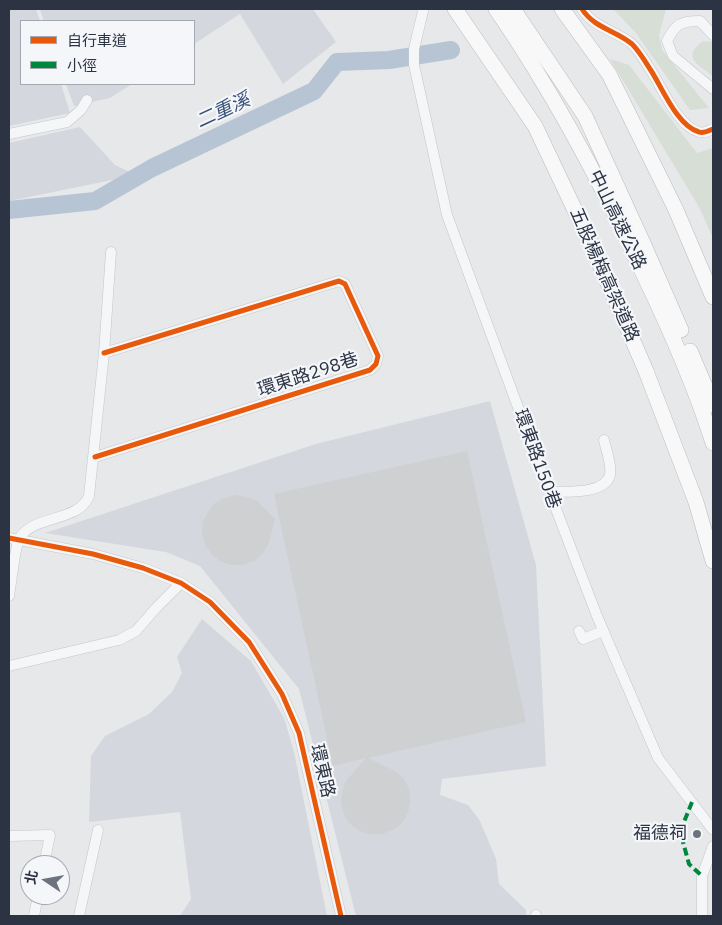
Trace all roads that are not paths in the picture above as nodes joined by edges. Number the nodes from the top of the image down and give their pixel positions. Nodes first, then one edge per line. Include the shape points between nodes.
1 (422, 9) edge
2 (455, 9) edge
3 (496, 9) edge
4 (513, 9) edge
5 (562, 9) edge
6 (582, 9) edge
7 (713, 35) edge
8 (713, 89) edge
9 (87, 100) dead end
10 (713, 129) edge
11 (9, 134) edge
12 (111, 252) dead end
13 (713, 297) edge
14 (104, 352) junction
15 (713, 405) edge
16 (604, 440) dead end
17 (713, 443) edge
18 (94, 458) junction
19 (549, 492) junction
20 (14, 539) edge
21 (713, 561) edge
22 (181, 583) junction
23 (9, 596) edge
24 (580, 631) dead end
25 (603, 631) junction
26 (9, 666) edge
27 (98, 830) dead end
28 (713, 830) edge
29 (9, 836) edge
30 (713, 846) edge
31 (46, 855) edge
32 (79, 916) edge
33 (341, 916) edge
34 (702, 916) edge

1 - 19 street, 環東路150巷 via 414,65 447,215
2 - 21 highway, 五股楊梅高架道路 via 535,126 590,242 646,371 696,502
3 - 17 highway, 中山高速公路 via 572,131 627,238 680,352
4 - 15 highway, 中山高速公路 via 585,116
5 - 13 highway via 608,74 676,210
6 - 10 street via 593,21 632,44 687,127 705,133
7 - 8 street via 700,21 685,21 672,30 667,41 673,56
9 - 11 street via 67,122
12 - 14 street
14 - 18 street
14 - 18 street, 環東路298巷 via 339,281 345,284 378,356 370,370
16 - 19 street via 610,476 602,485 592,490
18 - 20 street via 90,496 86,504
19 - 25 street, 環東路150巷
20 - 22 street, 環東路 via 93,554
20 - 23 street
22 - 26 street via 136,631 119,640
22 - 33 street, 環東路 via 210,602 249,642 282,694 299,733
24 - 25 street via 583,639
25 - 28 street, 環東路150巷 via 658,758
27 - 32 street
29 - 31 street via 50,835
30 - 34 street via 702,876

